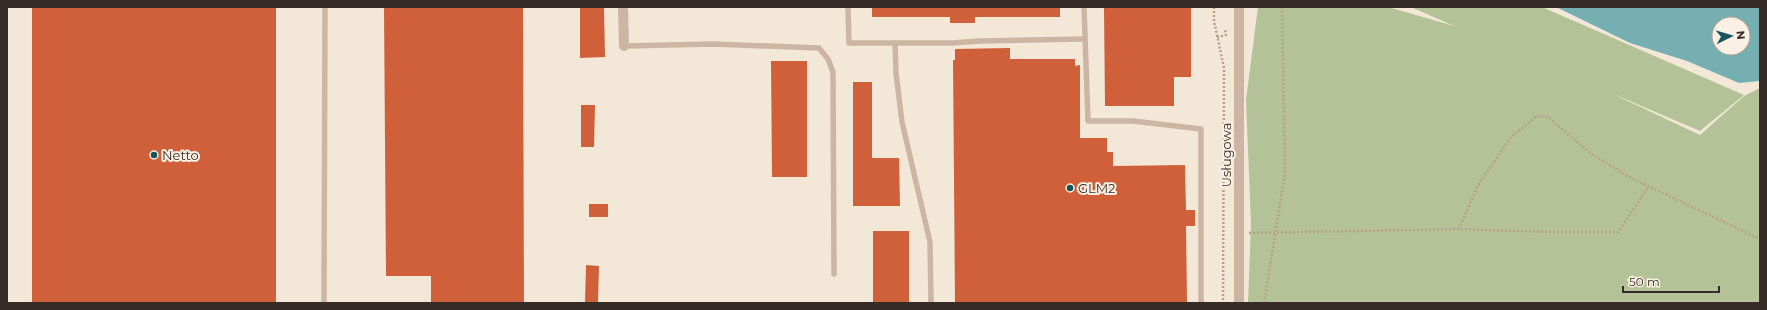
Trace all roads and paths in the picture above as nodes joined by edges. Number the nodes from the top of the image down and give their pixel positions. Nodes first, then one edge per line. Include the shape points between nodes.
1 (326, 7) edge
2 (623, 7) edge
3 (848, 7) edge
4 (1084, 7) edge
5 (1214, 7) edge
6 (1239, 7) edge
7 (1282, 7) edge
8 (1225, 30) dead end
9 (1217, 37) junction
10 (1084, 39) junction
11 (895, 43) junction
12 (624, 46) joint
13 (1649, 186) junction
14 (1459, 229) junction
15 (1239, 232) junction
16 (1275, 233) junction
17 (1760, 239) edge
18 (834, 274) dead end
19 (324, 303) edge
20 (931, 303) edge
21 (1201, 303) edge
22 (1223, 303) edge
23 (1239, 303) edge
24 (1264, 303) edge

1 - 19 lane
2 - 12 street
3 - 11 lane via 849,44
4 - 10 lane
5 - 9 path
6 - 15 street, Usługowa
7 - 16 path via 1285,173
8 - 9 path via 1226,35
9 - 22 path via 1224,68
10 - 11 lane
10 - 21 lane via 1088,121 1133,121 1201,129
11 - 20 lane via 902,122 930,242
12 - 18 lane via 713,44 819,48 828,59 833,72
13 - 14 path via 1618,232
13 - 14 path via 1590,153 1548,117 1537,116 1511,138 1478,185
13 - 17 path
14 - 16 path
15 - 16 path
15 - 23 street, Usługowa
16 - 24 path

